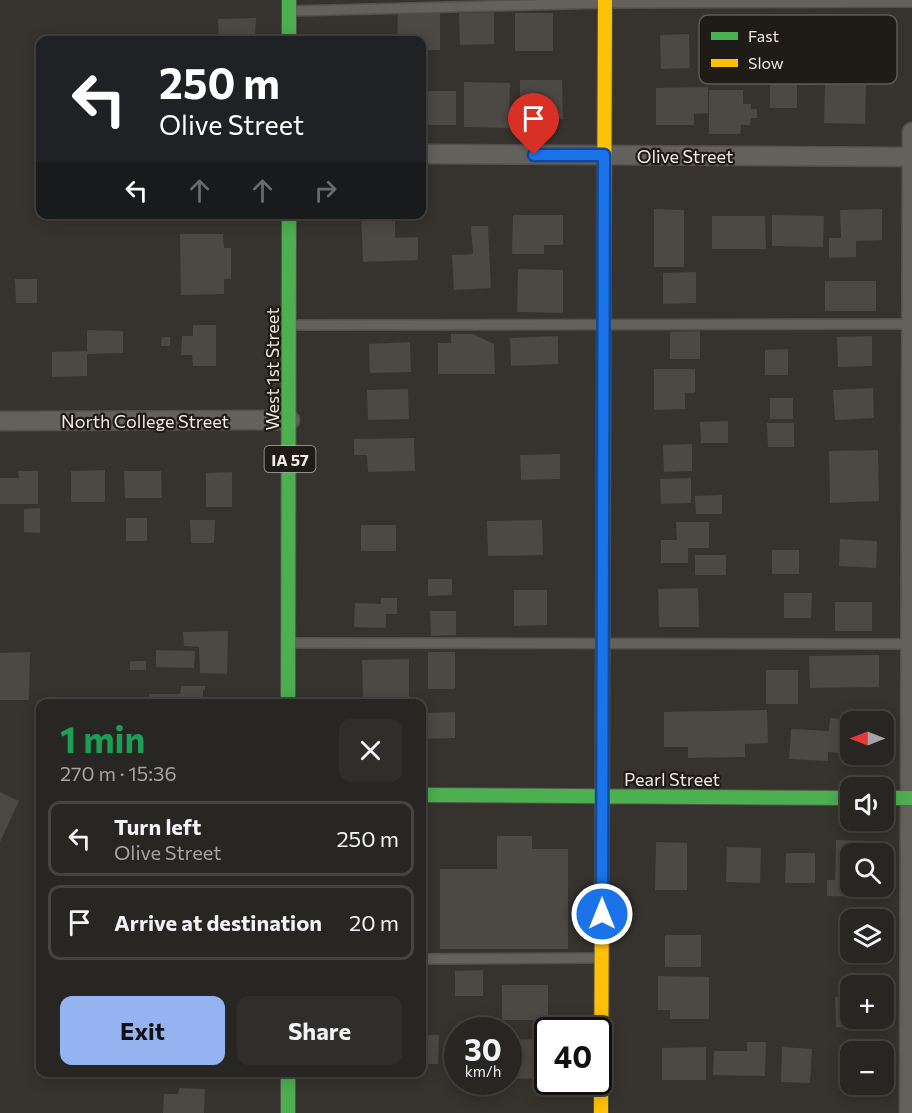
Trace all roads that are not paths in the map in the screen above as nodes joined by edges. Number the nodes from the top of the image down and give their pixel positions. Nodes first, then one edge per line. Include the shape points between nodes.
1 (604, 2) edge
2 (912, 2) edge
3 (289, 5) edge
4 (289, 36) edge
5 (912, 132) edge
6 (426, 154) edge
7 (604, 155) junction
8 (912, 157) edge
9 (289, 219) edge
10 (604, 323) junction
11 (912, 324) edge
12 (290, 325) junction
13 (290, 420) junction
14 (0, 421) edge
15 (289, 643) junction
16 (603, 643) junction
17 (911, 644) edge
18 (288, 699) edge
19 (426, 795) edge
20 (602, 796) junction
21 (840, 798) edge
22 (894, 798) edge
23 (911, 798) edge
24 (602, 958) junction
25 (426, 959) edge
26 (288, 1077) edge
27 (288, 1113) edge
28 (601, 1113) edge
29 (909, 1113) edge

1 - 2 lane
1 - 3 lane
1 - 7 street
3 - 4 street
5 - 8 street
6 - 7 street, Olive Street
7 - 8 street, Olive Street
7 - 10 street
8 - 11 street
9 - 12 street, West 1st Street / IA 57
10 - 11 lane
10 - 12 lane
10 - 16 street
11 - 17 street
12 - 13 street, West 1st Street / IA 57
13 - 14 street, North College Street
13 - 15 street, West 1st Street / IA 57
15 - 16 lane
15 - 18 street, West 1st Street / IA 57
16 - 17 lane
16 - 20 street
17 - 23 street
19 - 20 street, Pearl Street
20 - 21 street, Pearl Street
20 - 24 street
22 - 23 street
23 - 29 street
24 - 25 lane
24 - 28 street
26 - 27 street

